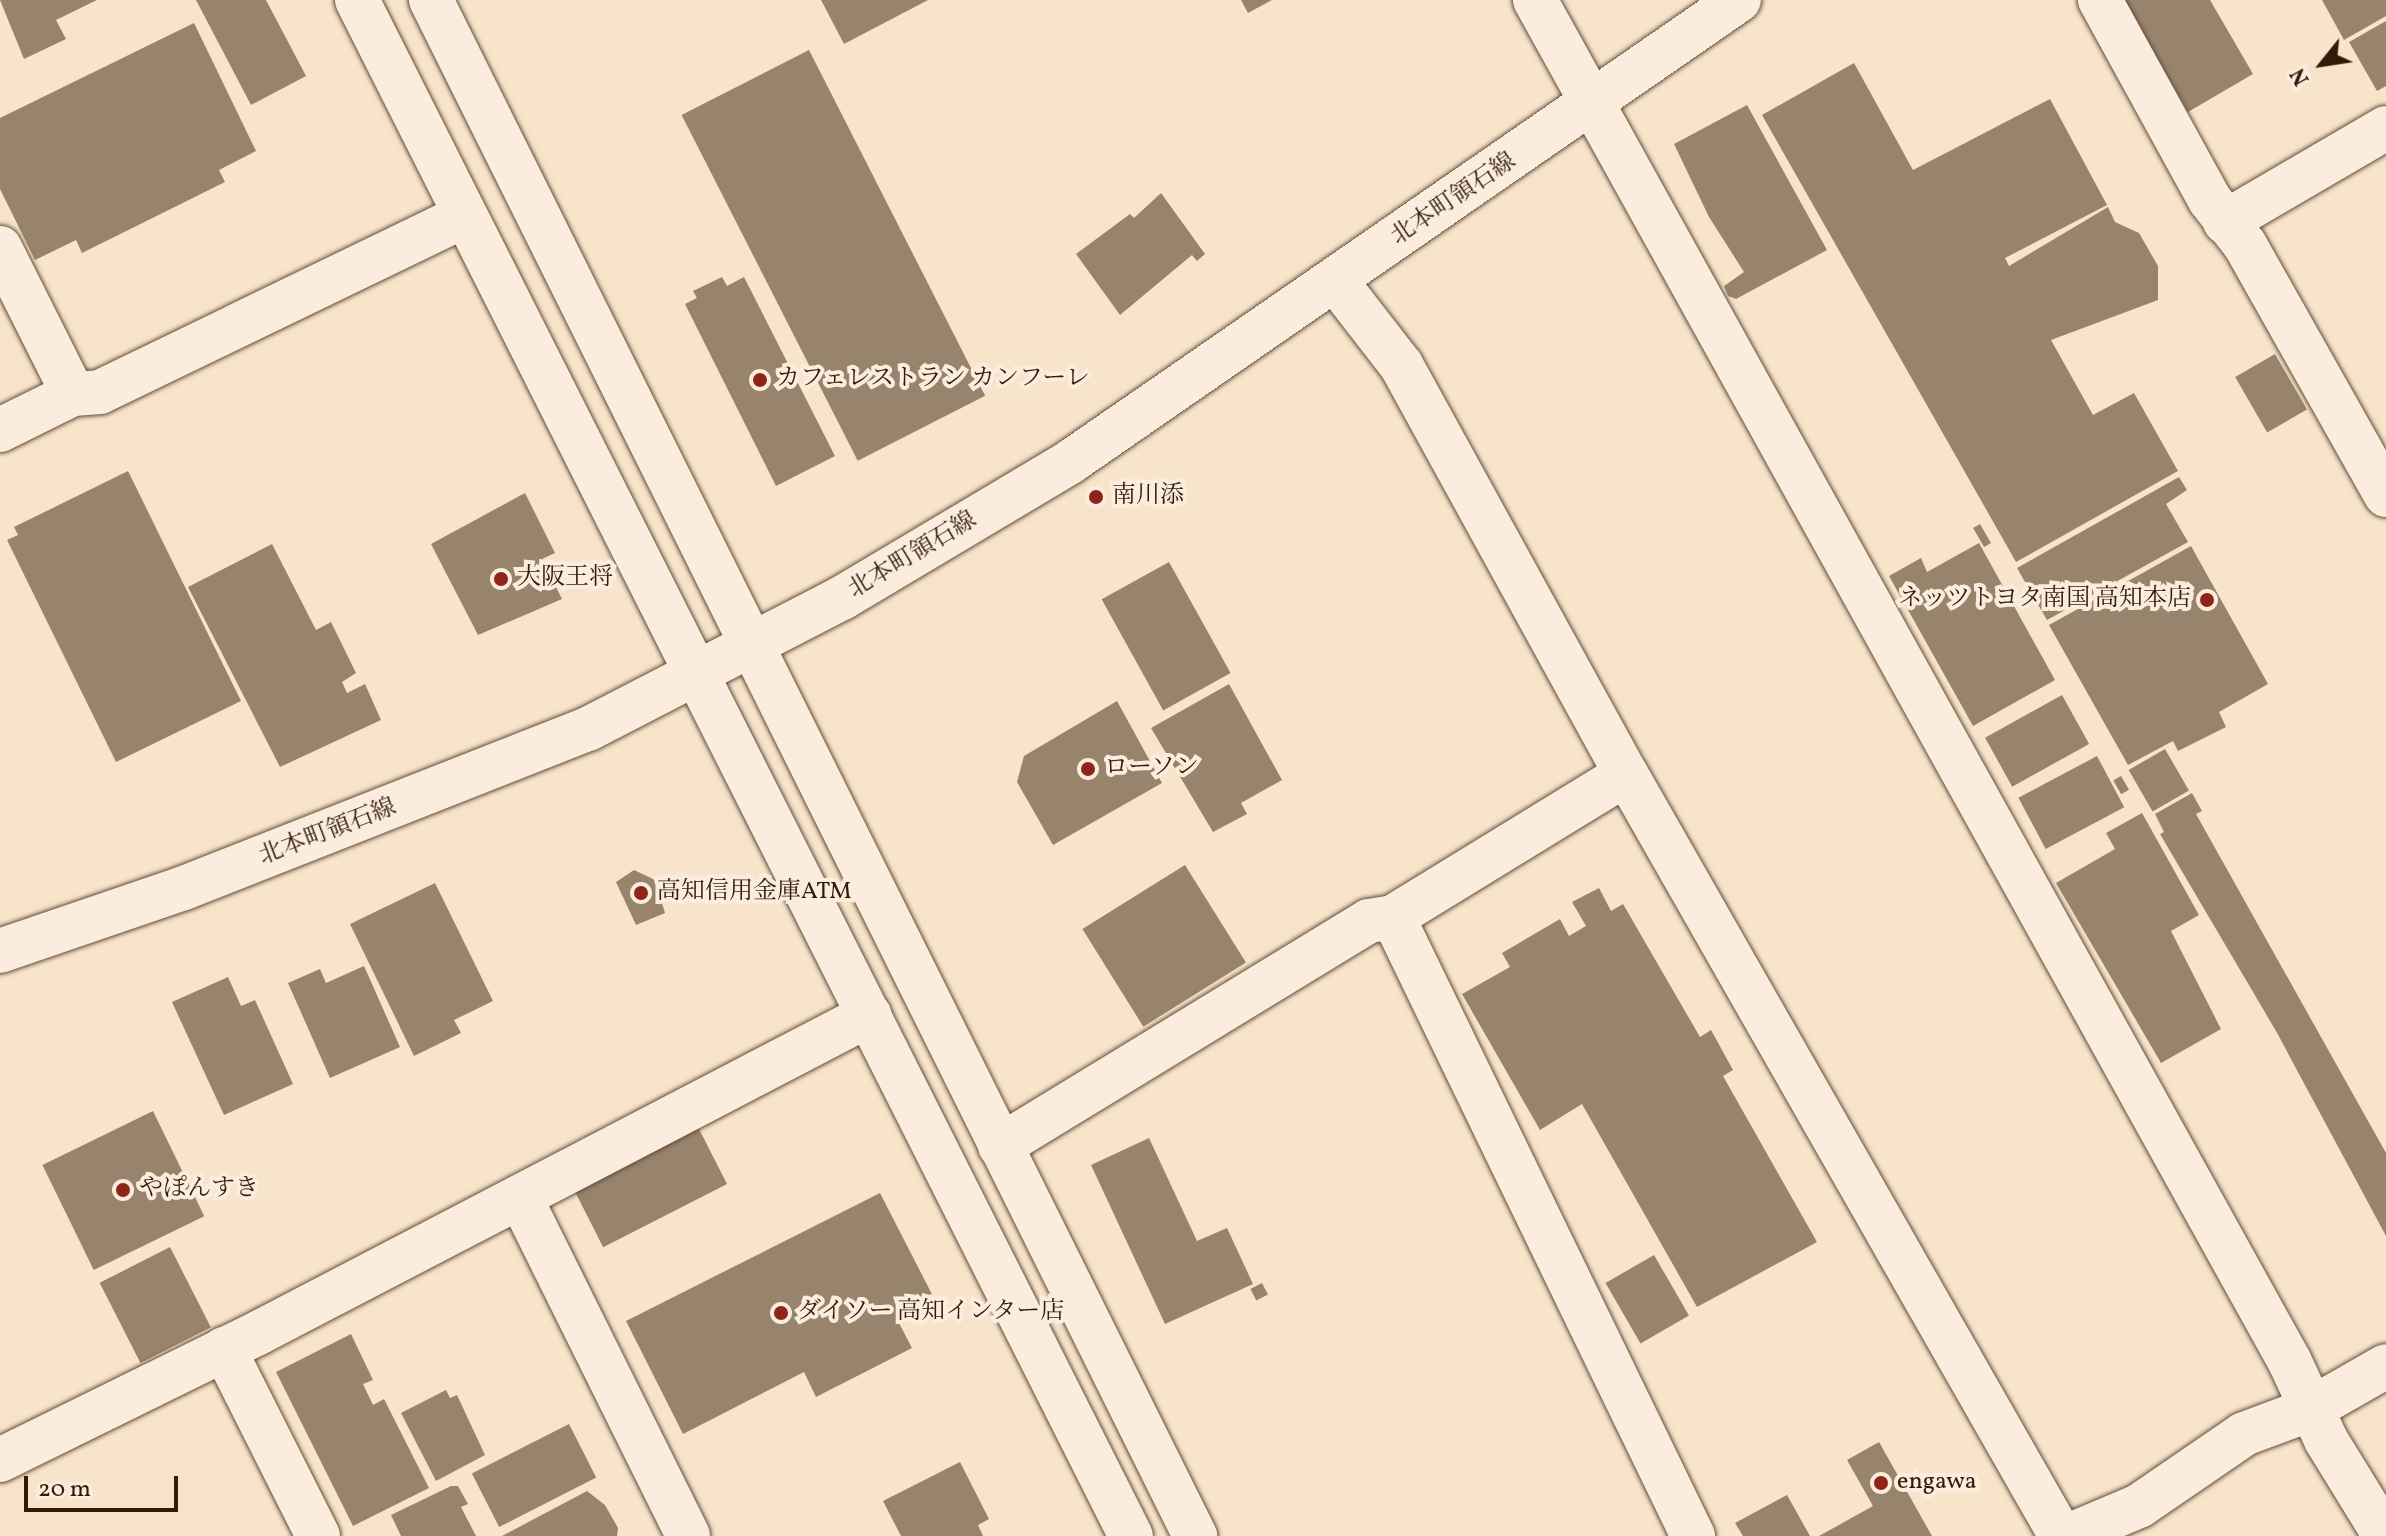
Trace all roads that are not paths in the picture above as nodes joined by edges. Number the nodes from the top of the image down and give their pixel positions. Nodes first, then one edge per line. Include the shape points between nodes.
1 (357, 0) edge
2 (431, 0) edge
3 (1535, 0) edge
4 (1739, 0) edge
5 (2100, 0) edge
6 (1593, 106) junction
7 (2386, 128) edge
8 (464, 216) junction
9 (2225, 222) junction
10 (0, 248) edge
11 (1335, 280) junction
12 (73, 394) junction
13 (0, 430) edge
14 (2386, 495) edge
15 (754, 643) junction
16 (695, 673) junction
17 (1626, 774) junction
18 (1393, 917) junction
19 (0, 951) edge
20 (869, 1015) junction
21 (1000, 1146) junction
22 (520, 1197) junction
23 (224, 1349) junction
24 (2386, 1366) edge
25 (2311, 1409) junction
26 (0, 1460) edge
27 (318, 1536) edge
28 (688, 1536) edge
29 (1131, 1536) edge
30 (1195, 1536) edge
31 (1693, 1536) edge
32 (2061, 1536) edge
33 (2068, 1536) edge
34 (2385, 1536) edge

1 - 8 street
2 - 15 street
3 - 6 street
4 - 6 street, 北本町領石線
5 - 9 street
6 - 11 street, 北本町領石線
6 - 25 street via 2290,1362
7 - 9 street
8 - 12 street via 100,392
8 - 16 street
9 - 14 street via 2245,245
10 - 12 street
11 - 15 street, 北本町領石線 via 1070,462 842,598
11 - 17 street via 1401,365
12 - 13 street
15 - 16 street, 北本町領石線
15 - 21 street
16 - 19 street, 北本町領石線 via 588,729 432,792 184,888
16 - 20 street
17 - 18 street
17 - 32 street
18 - 21 street via 1369,921
18 - 31 street
20 - 22 street
20 - 29 street
21 - 30 street
22 - 23 street
22 - 28 street
23 - 26 street
23 - 27 street
24 - 25 street
25 - 33 street via 2244,1434 2139,1506
25 - 34 street

